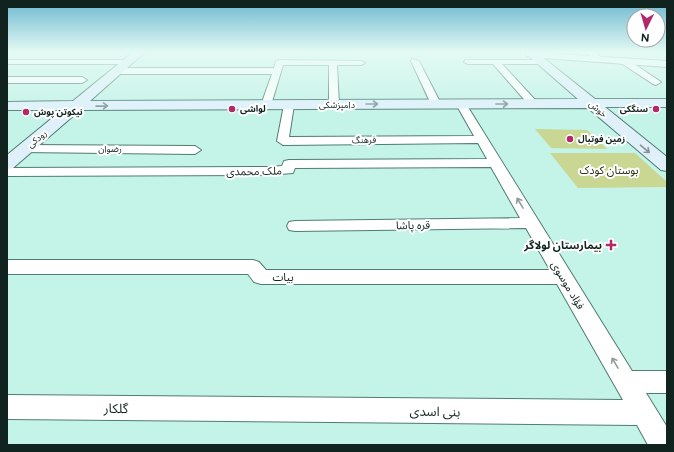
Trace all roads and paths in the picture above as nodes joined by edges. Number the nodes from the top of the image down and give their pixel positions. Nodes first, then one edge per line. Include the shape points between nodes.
1 (116, 73) edge
2 (276, 73) edge
3 (333, 73) edge
4 (421, 73) edge
5 (505, 73) edge
6 (554, 73) edge
7 (642, 73) edge
8 (7, 80) edge
9 (82, 80) dead end
10 (656, 82) dead end
11 (533, 103) junction
12 (590, 103) junction
13 (667, 103) edge
14 (436, 104) junction
15 (461, 104) junction
16 (266, 105) junction
17 (289, 105) junction
18 (334, 105) junction
19 (7, 106) edge
20 (76, 106) junction
21 (482, 139) junction
22 (25, 149) junction
23 (175, 150) junction
24 (195, 150) dead end
25 (496, 163) junction
26 (8, 164) edge
27 (667, 166) edge
28 (162, 172) junction
29 (532, 223) junction
30 (295, 226) dead end
31 (7, 267) edge
32 (564, 277) junction
33 (626, 382) junction
34 (667, 382) edge
35 (7, 407) edge
36 (226, 409) joint
37 (644, 413) junction
38 (663, 445) edge

1 - 20 main road, رودکی
2 - 16 street
3 - 18 street
4 - 14 street
5 - 11 street
6 - 12 main road, خوش
7 - 10 street
8 - 9 street
11 - 12 main road, دامپزشکی
15 -> 11 main road, دامپزشکی
12 - 13 main road, دامپزشکی
12 -> 27 main road, خوش
14 - 15 main road, دامپزشکی
18 -> 14 main road, دامپزشکی
15 - 21 street, فؤاد موسوی
16 - 17 main road, دامپزشکی
20 -> 16 main road, دامپزشکی
17 - 18 main road, دامپزشکی
17 - 21 street, فرهنگ via 283,141
19 - 20 main road, دامپزشکی
20 - 22 main road, رودکی
21 - 25 street, فؤاد موسوی
22 - 23 street, رضوان
22 - 26 main road, رودکی
23 - 24 street, رضوان
23 - 28 street
25 - 28 street, ملک محمدی via 289,164 288,170
29 -> 25 street, فؤاد موسوی
26 - 28 street, ملک محمدی
29 - 30 street, قره پاشا
29 - 32 street, فؤاد موسوی
31 - 32 street, بیات via 253,267 261,277
33 -> 32 street, فؤاد موسوی
33 - 34 street
33 - 37 street, فؤاد موسوی
35 - 36 street, گلکار
36 - 37 street, بنی اسدی
37 - 38 street, فؤاد موسوی

